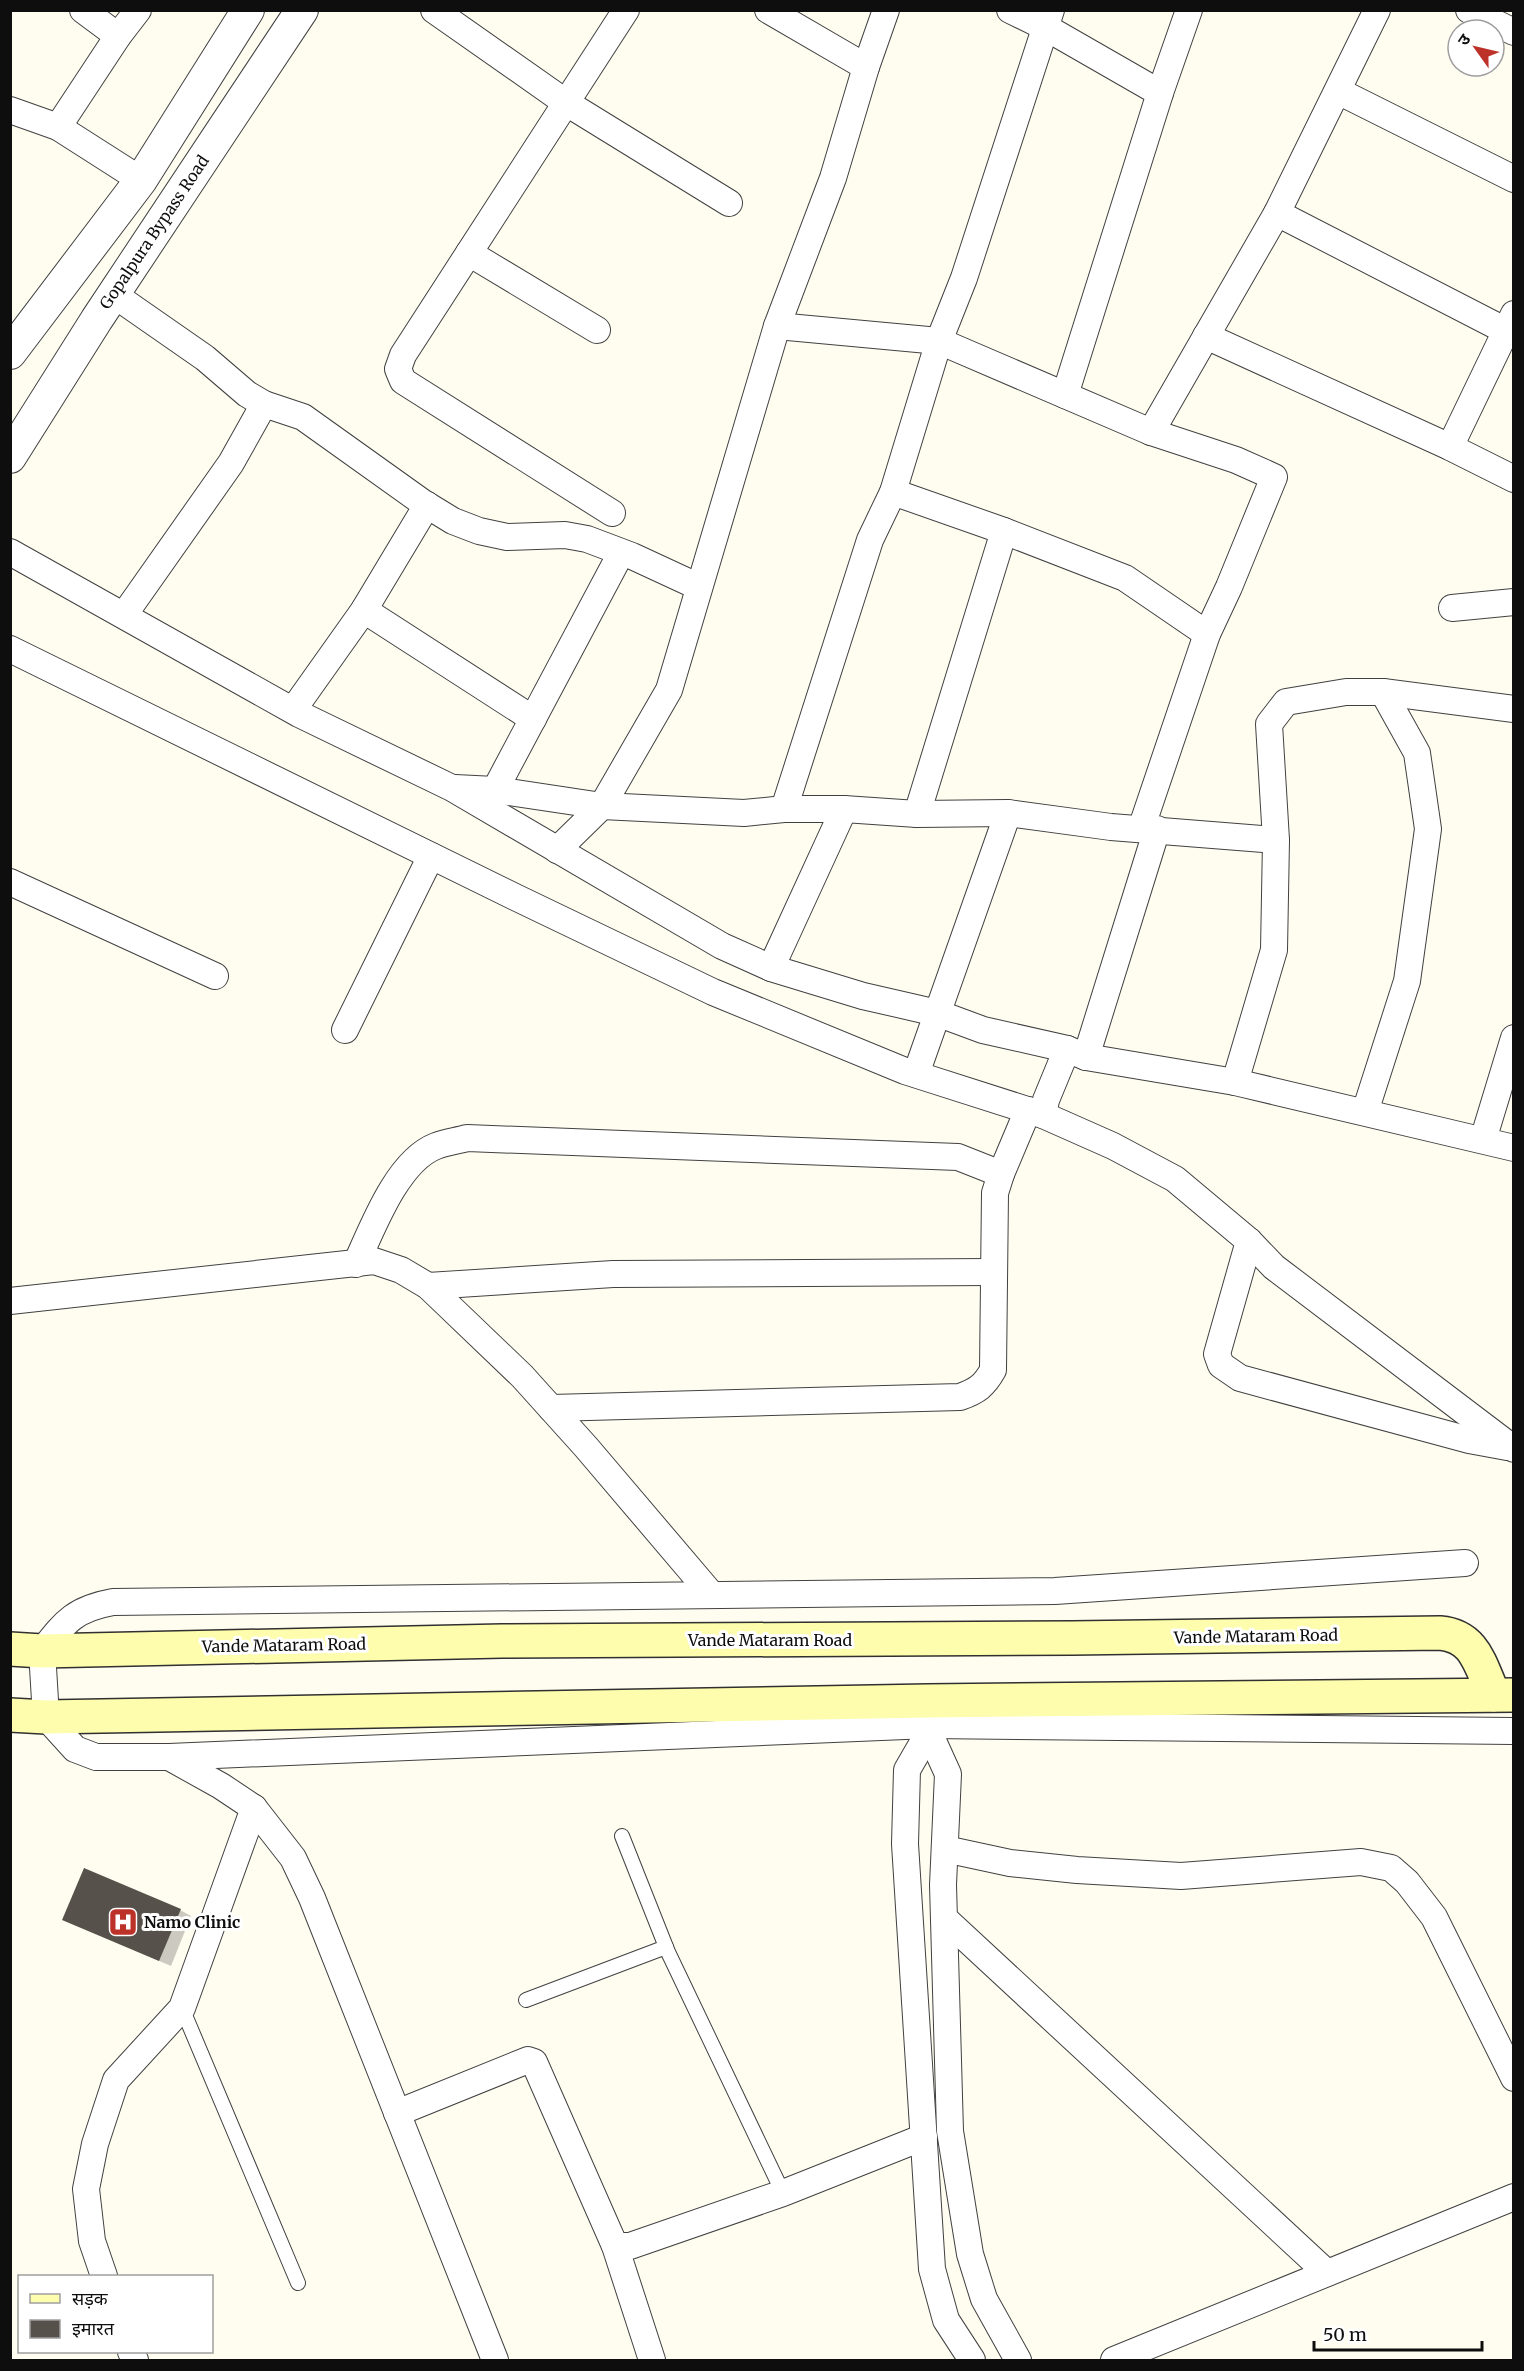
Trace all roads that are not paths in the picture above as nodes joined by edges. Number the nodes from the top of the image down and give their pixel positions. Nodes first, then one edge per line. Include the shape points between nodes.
1 (83, 10) edge
2 (138, 10) edge
3 (248, 10) edge
4 (302, 10) edge
5 (434, 10) edge
6 (626, 10) edge
7 (768, 10) edge
8 (886, 10) edge
9 (1010, 10) edge
10 (1189, 10) edge
11 (1377, 10) edge
12 (1469, 10) edge
13 (1048, 19) edge
14 (1514, 32) edge
15 (118, 36) junction
16 (866, 67) junction
17 (1338, 91) junction
18 (1160, 93) junction
19 (565, 102) junction
20 (10, 110) edge
21 (58, 127) junction
22 (1514, 179) edge
23 (141, 180) junction
24 (729, 203) dead end
25 (1277, 213) junction
26 (470, 253) junction
27 (113, 294) junction
28 (777, 326) junction
29 (1510, 327) edge
30 (597, 330) dead end
31 (1206, 336) junction
32 (939, 341) junction
33 (10, 353) edge
34 (1065, 395) junction
35 (264, 404) junction
36 (1151, 432) junction
37 (1449, 447) junction
38 (10, 457) edge
39 (1514, 479) edge
40 (893, 492) junction
41 (427, 505) junction
42 (612, 513) dead end
43 (1005, 531) junction
44 (10, 552) edge
45 (621, 553) junction
46 (699, 587) junction
47 (1514, 602) edge
48 (1452, 608) dead end
49 (364, 610) junction
50 (124, 615) junction
51 (1207, 634) junction
52 (10, 649) edge
53 (1383, 692) junction
54 (1514, 709) edge
55 (293, 710) junction
56 (533, 719) junction
57 (452, 788) junction
58 (495, 790) junction
59 (602, 806) junction
60 (784, 809) junction
61 (844, 809) junction
62 (1008, 813) junction
63 (917, 814) junction
64 (1149, 829) junction
65 (1276, 840) junction
66 (556, 850) junction
67 (431, 856) junction
68 (10, 882) edge
69 (771, 968) junction
70 (215, 976) dead end
71 (937, 1013) junction
72 (345, 1030) dead end
73 (1514, 1038) edge
74 (1076, 1053) junction
75 (916, 1074) junction
76 (1235, 1082) junction
77 (1036, 1113) junction
78 (1365, 1113) junction
79 (1483, 1140) junction
80 (1514, 1148) edge
81 (1001, 1174) junction
82 (1249, 1241) junction
83 (356, 1264) junction
84 (993, 1272) junction
85 (428, 1286) junction
86 (10, 1301) edge
87 (551, 1408) junction
88 (1513, 1448) edge
89 (1466, 1563) dead end
90 (711, 1594) junction
91 (26, 1650) edge
92 (1504, 1695) edge
93 (10, 1715) edge
94 (46, 1717) junction
95 (928, 1719) junction
96 (1514, 1731) edge
97 (169, 1757) junction
98 (254, 1808) junction
99 (622, 1836) dead end
100 (945, 1849) junction
101 (945, 1919) junction
102 (666, 1947) junction
103 (526, 2000) dead end
104 (182, 2008) junction
105 (1514, 2079) edge
106 (397, 2113) junction
107 (924, 2137) junction
108 (783, 2193) junction
109 (1514, 2197) edge
110 (615, 2246) junction
111 (1327, 2273) junction
112 (104, 2275) edge
113 (298, 2283) dead end
114 (495, 2361) edge
115 (652, 2361) edge
116 (972, 2361) edge
117 (1018, 2361) edge
118 (1114, 2361) edge

1 - 15 street
2 - 15 street
3 - 23 street
4 - 27 street, Gopalpura Bypass Road
5 - 19 street
6 - 19 street
7 - 16 street
8 - 16 street
9 - 13 street
10 - 18 street
11 - 17 street
12 - 14 street
13 - 18 street
13 - 32 street via 964,278
15 - 21 street
16 - 28 street via 833,178
17 - 22 street
17 - 25 street
18 - 34 street
19 - 24 street
19 - 26 street
20 - 21 street
21 - 23 street
23 - 33 street
25 - 29 street
25 - 31 street
26 - 30 street
26 - 42 street via 403,355 398,369 403,381
27 - 35 street
27 - 38 street, Gopalpura Bypass Road
28 - 32 street
28 - 46 street
29 - 37 street
31 - 36 street
31 - 37 street
32 - 34 street
32 - 40 street
34 - 36 street
35 - 41 street via 303,417
35 - 50 street via 231,463
36 - 51 street via 1274,477
37 - 39 street
40 - 43 street
40 - 60 street via 870,540
41 - 45 street via 479,531 507,537 565,535
41 - 49 street
43 - 51 street via 1125,578
43 - 63 street
44 - 50 street
45 - 46 street
45 - 56 street
46 - 59 street via 669,690
47 - 48 street
49 - 55 street
49 - 56 street
50 - 55 street
51 - 64 street
52 - 67 street
53 - 54 street
53 - 65 street via 1346,692 1286,702 1269,724
53 - 78 street via 1417,753 1428,830 1407,981
55 - 57 street
56 - 58 street
57 - 58 street
57 - 66 street
58 - 59 street
59 - 60 street via 744,813
59 - 66 street
60 - 61 street
61 - 63 street
61 - 69 street
62 - 63 street
62 - 64 street
62 - 71 street
64 - 65 street
64 - 74 street
65 - 76 street via 1274,950
66 - 69 street via 722,946
67 - 72 street
67 - 75 street via 712,992
68 - 70 street
69 - 71 street
71 - 74 street via 983,1030
71 - 75 street
73 - 79 street
74 - 76 street
74 - 77 street
75 - 77 street
76 - 78 street
77 - 81 street
77 - 82 street via 1113,1146 1175,1179
78 - 79 street
79 - 80 street
81 - 83 street via 958,1157 467,1138 434,1147 412,1163 386,1199
81 - 84 street via 995,1194
82 - 88 street via 1274,1267
82 - 88 street via 1217,1354 1221,1365 1240,1378 1469,1440
83 - 85 street via 374,1261 401,1270
83 - 86 street
84 - 85 street via 613,1274
84 - 87 street via 993,1370 978,1390 960,1397
85 - 87 street
87 - 90 street
89 - 90 street via 1055,1591
90 - 91 street via 113,1602 92,1606 66,1620
91 - 92 main road, Vande Mataram Road via 502,1641 1440,1633 1456,1635 1468,1643
91 - 94 street
92 - 95 main road, Vande Mataram Road
93 - 94 main road, Vande Mataram Road
94 - 95 main road, Vande Mataram Road via 236,1712
94 - 97 street via 75,1749 96,1757
95 - 96 street
95 - 97 street
95 - 100 street via 948,1774
95 - 107 street via 907,1770 905,1844
97 - 98 street
98 - 104 street
98 - 106 street via 292,1858 312,1898
99 - 102 lane
100 - 101 street
100 - 105 street via 1010,1863 1181,1876 1361,1862 1391,1868 1434,1917
101 - 111 street
101 - 117 street via 950,2131 970,2254 984,2299
102 - 103 lane
102 - 108 lane
104 - 112 street via 116,2080 95,2144 86,2189 92,2241
104 - 113 lane
106 - 110 street via 528,2060 534,2062
106 - 114 street
107 - 108 street
107 - 116 street via 932,2269 946,2319
108 - 110 street via 630,2246
109 - 111 street
110 - 115 street
111 - 118 street

